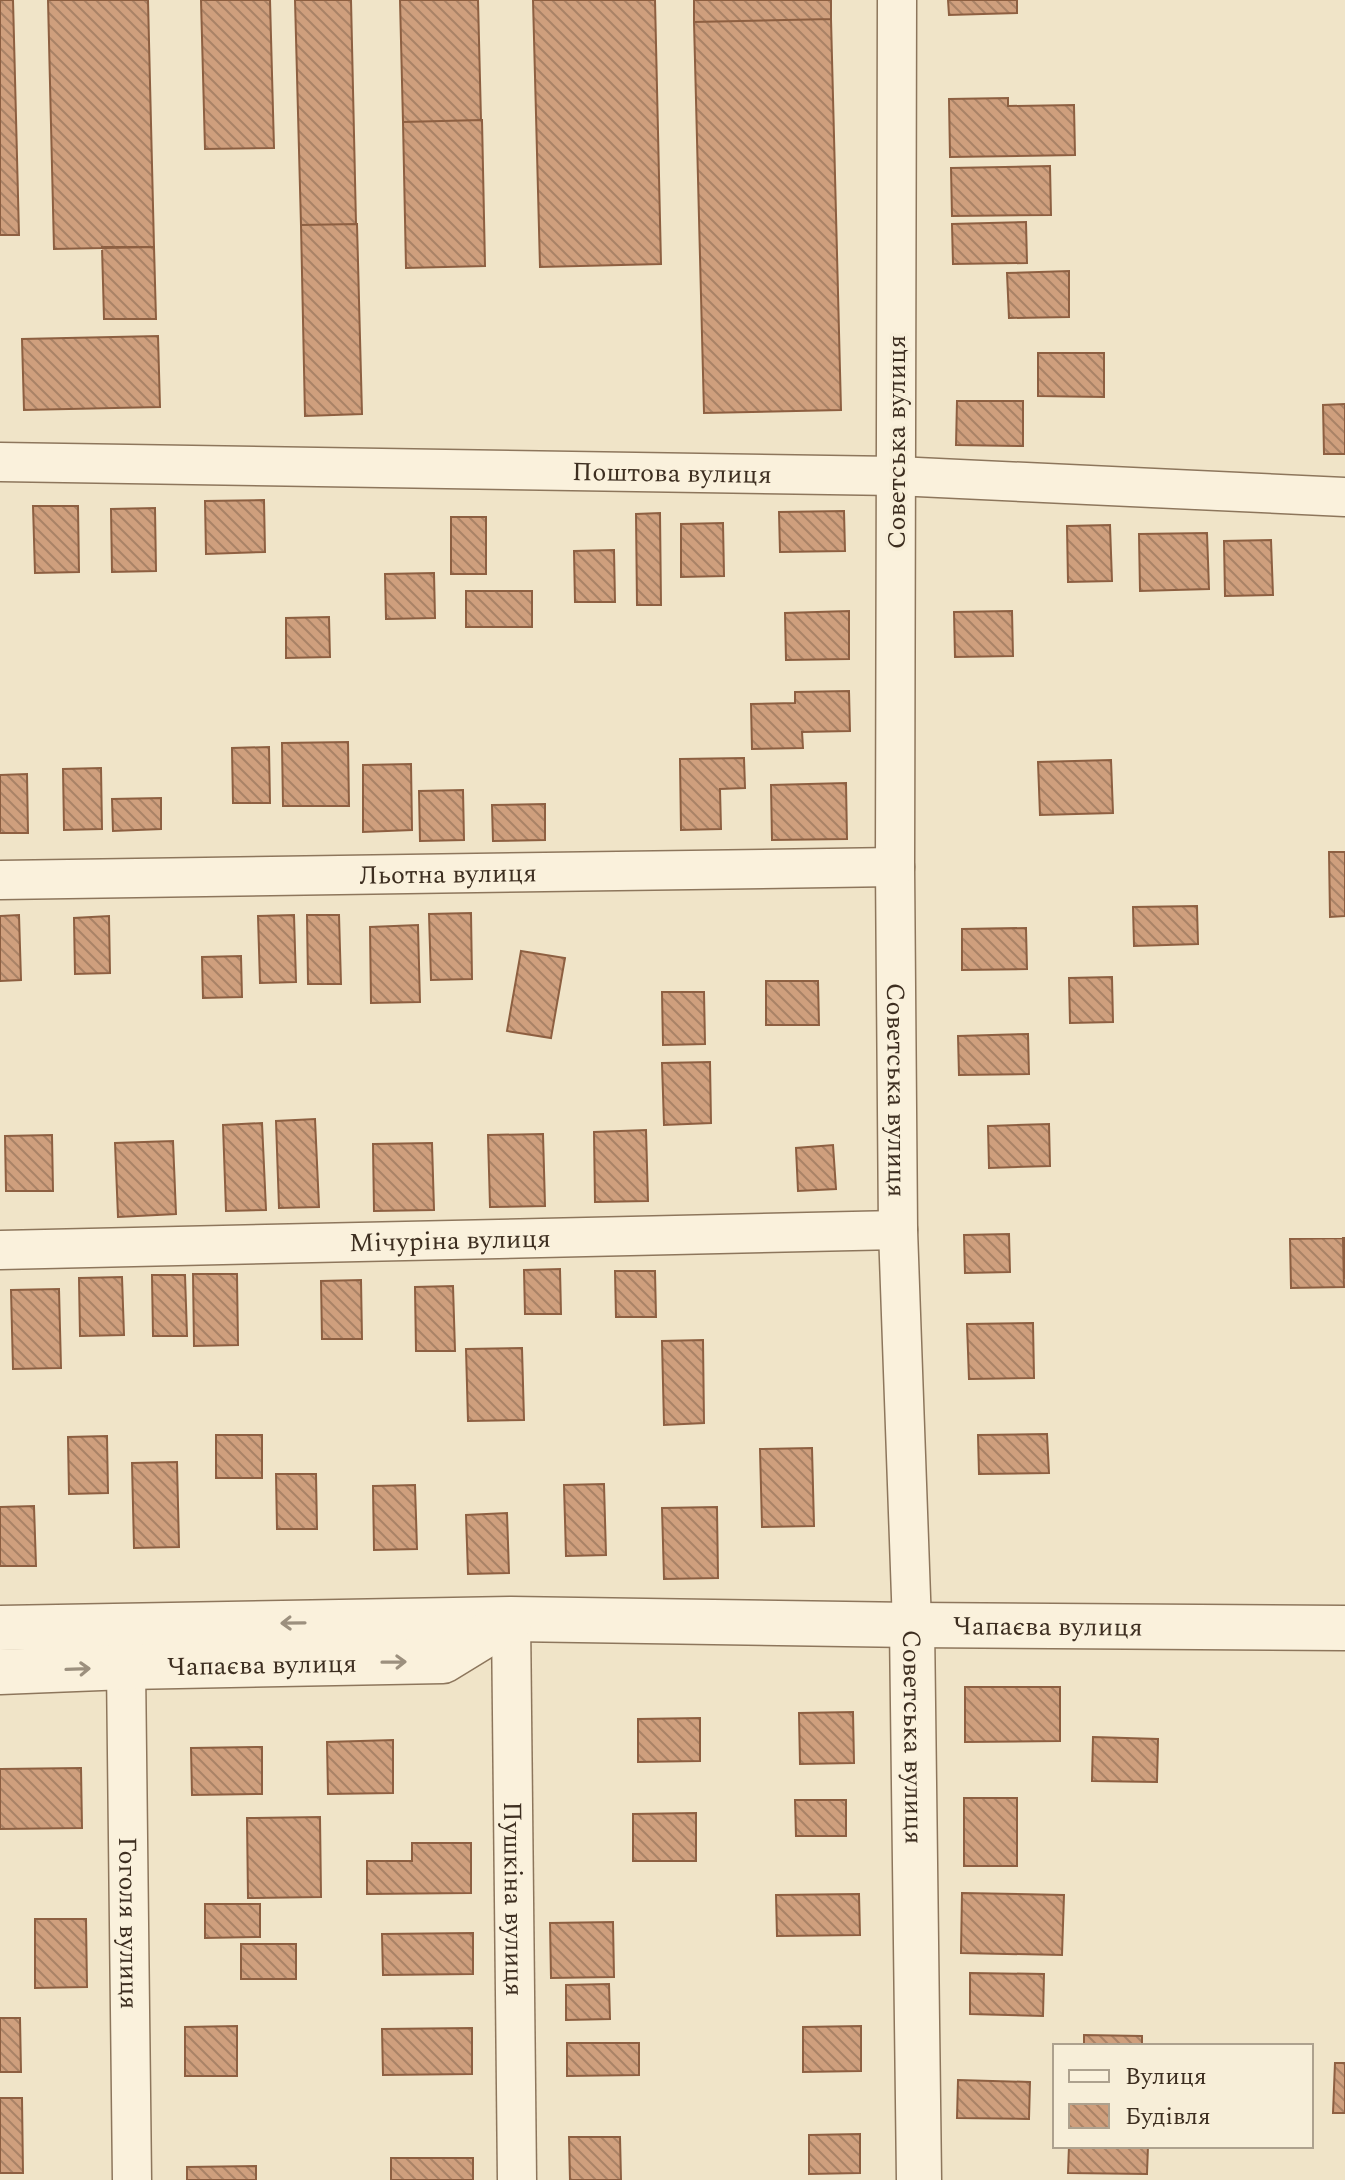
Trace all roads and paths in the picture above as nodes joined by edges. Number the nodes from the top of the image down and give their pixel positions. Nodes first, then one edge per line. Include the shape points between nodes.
1 (897, 0) edge
2 (0, 462) edge
3 (896, 476) junction
4 (1345, 497) edge
5 (895, 867) junction
6 (0, 880) edge
7 (898, 1230) junction
8 (0, 1250) edge
9 (511, 1619) junction
10 (912, 1625) junction
11 (0, 1628) edge
12 (1345, 1628) edge
13 (126, 1667) junction
14 (0, 1672) edge
15 (132, 2180) edge
16 (517, 2180) edge
17 (919, 2180) edge

1 - 3 street, Советська вулиця
2 - 3 street, Поштова вулиця
3 - 4 street, Поштова вулиця
3 - 5 street, Советська вулиця
5 - 6 street, Льотна вулиця
5 - 7 street, Советська вулиця
7 - 8 street, Мічуріна вулиця
7 - 10 street, Советська вулиця
9 - 10 street, Чапаєва вулиця
9 -> 11 street, Чапаєва вулиця
13 -> 9 street, Чапаєва вулиця via 443,1661
9 - 16 street, Пушкіна вулиця
10 - 12 street, Чапаєва вулиця
10 - 17 street, Советська вулиця
14 -> 13 street, Чапаєва вулиця
13 - 15 street, Гоголя вулиця

